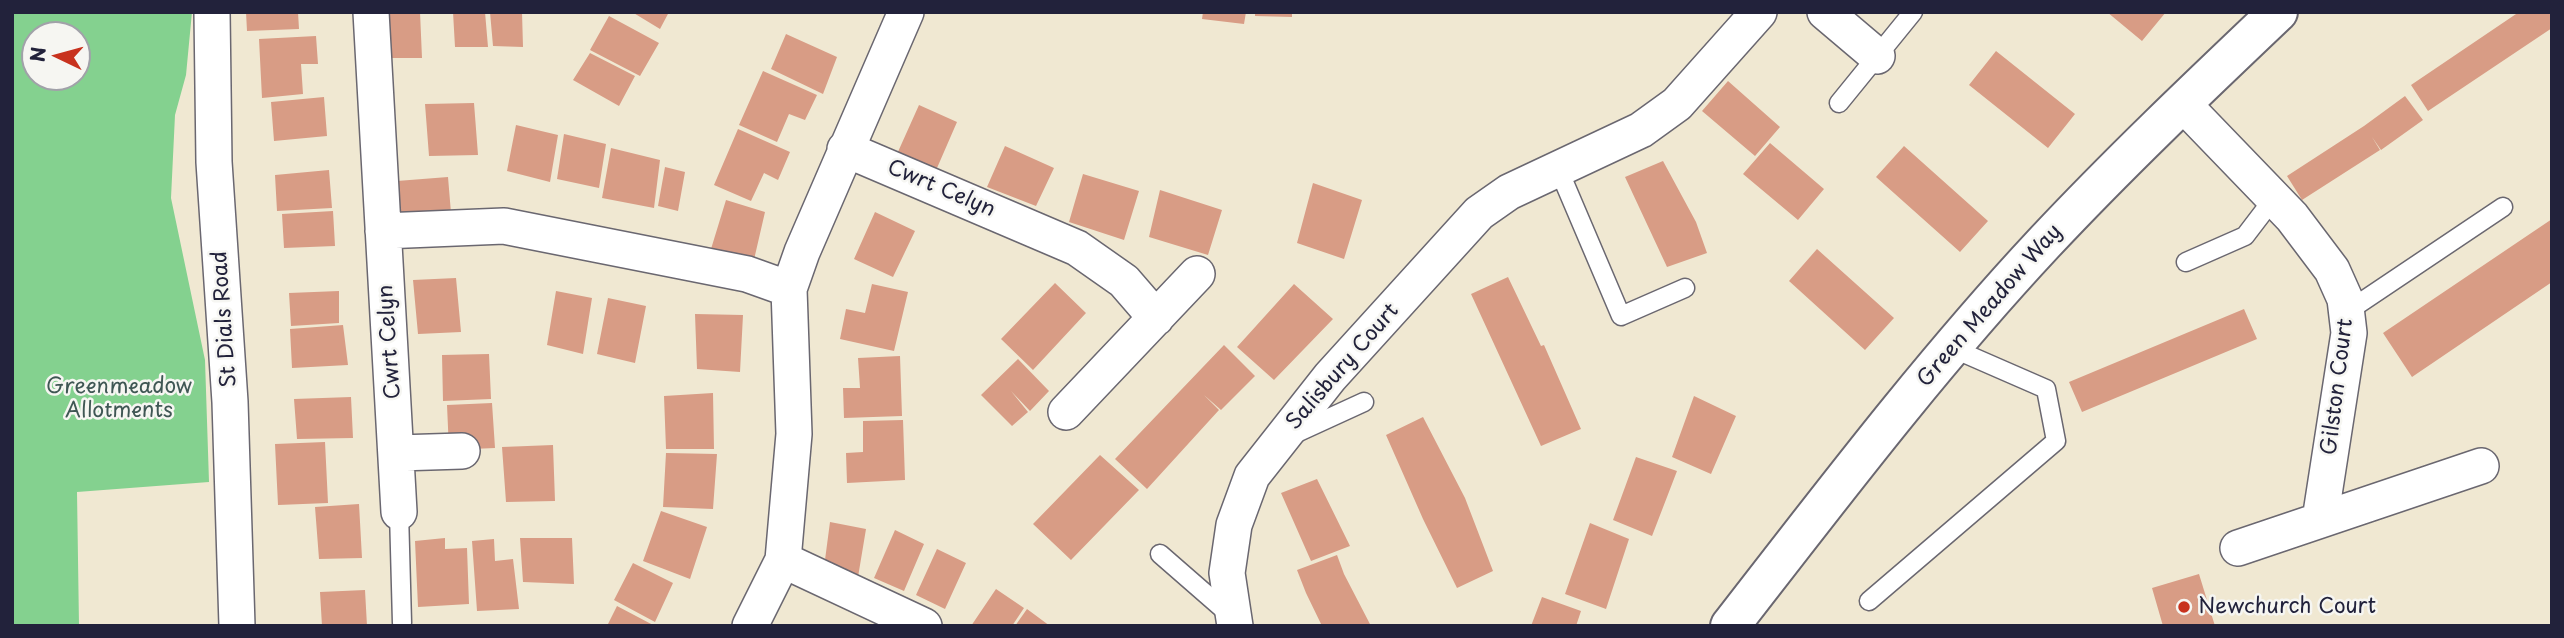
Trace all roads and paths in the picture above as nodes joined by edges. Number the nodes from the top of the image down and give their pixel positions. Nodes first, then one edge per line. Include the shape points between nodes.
1 (212, 12) edge
2 (371, 12) edge
3 (906, 12) edge
4 (1759, 12) edge
5 (1825, 12) edge
6 (1913, 12) edge
7 (2278, 12) edge
8 (1877, 56) junction
9 (1839, 103) dead end
10 (2182, 103) junction
11 (845, 149) junction
12 (1558, 168) junction
13 (2274, 198) junction
14 (2503, 207) dead end
15 (383, 230) junction
16 (2186, 262) dead end
17 (1197, 274) dead end
18 (1685, 288) dead end
19 (789, 289) junction
20 (2348, 311) junction
21 (1156, 317) junction
22 (1952, 348) junction
23 (1364, 402) dead end
24 (1066, 412) dead end
25 (1279, 441) junction
26 (462, 451) dead end
27 (398, 453) junction
28 (2481, 466) dead end
29 (400, 512) joint
30 (2320, 520) junction
31 (2238, 548) dead end
32 (1160, 554) dead end
33 (783, 560) junction
34 (1869, 601) dead end
35 (402, 622) dead end
36 (1234, 622) edge
37 (237, 626) edge
38 (750, 626) edge
39 (924, 626) edge
40 (1730, 626) edge

1 - 37 street, St Dials Road via 214,162 230,402
2 - 15 street, Cwrt Celyn
3 - 11 street
4 - 12 street, Salisbury Court via 1677,104 1641,130
5 - 8 street
6 - 8 lane
7 - 10 street, Green Meadow Way
8 - 9 lane
10 - 13 street, Gilston Court
10 - 22 street, Green Meadow Way via 2042,245
11 - 19 street
11 - 21 street, Cwrt Celyn via 1077,248 1124,281
12 - 18 lane via 1621,316
12 - 25 street, Salisbury Court via 1509,192 1479,214 1330,377
13 - 16 lane via 2245,236
13 - 20 street, Gilston Court via 2332,270
14 - 20 lane
15 - 19 street via 504,226 747,274
15 - 27 street, Cwrt Celyn
17 - 21 street
19 - 33 street via 794,435
20 - 30 street, Gilston Court via 2349,333
21 - 24 street
22 - 34 lane via 2046,389 2056,441
22 - 40 street, Green Meadow Way via 1822,504
23 - 25 lane
25 - 36 street, Salisbury Court via 1252,476 1234,525 1227,573
26 - 27 street
27 - 29 street, Cwrt Celyn
28 - 30 street
29 - 35 lane, Cwrt Celyn
30 - 31 street
32 - 36 lane
33 - 38 street
33 - 39 street

